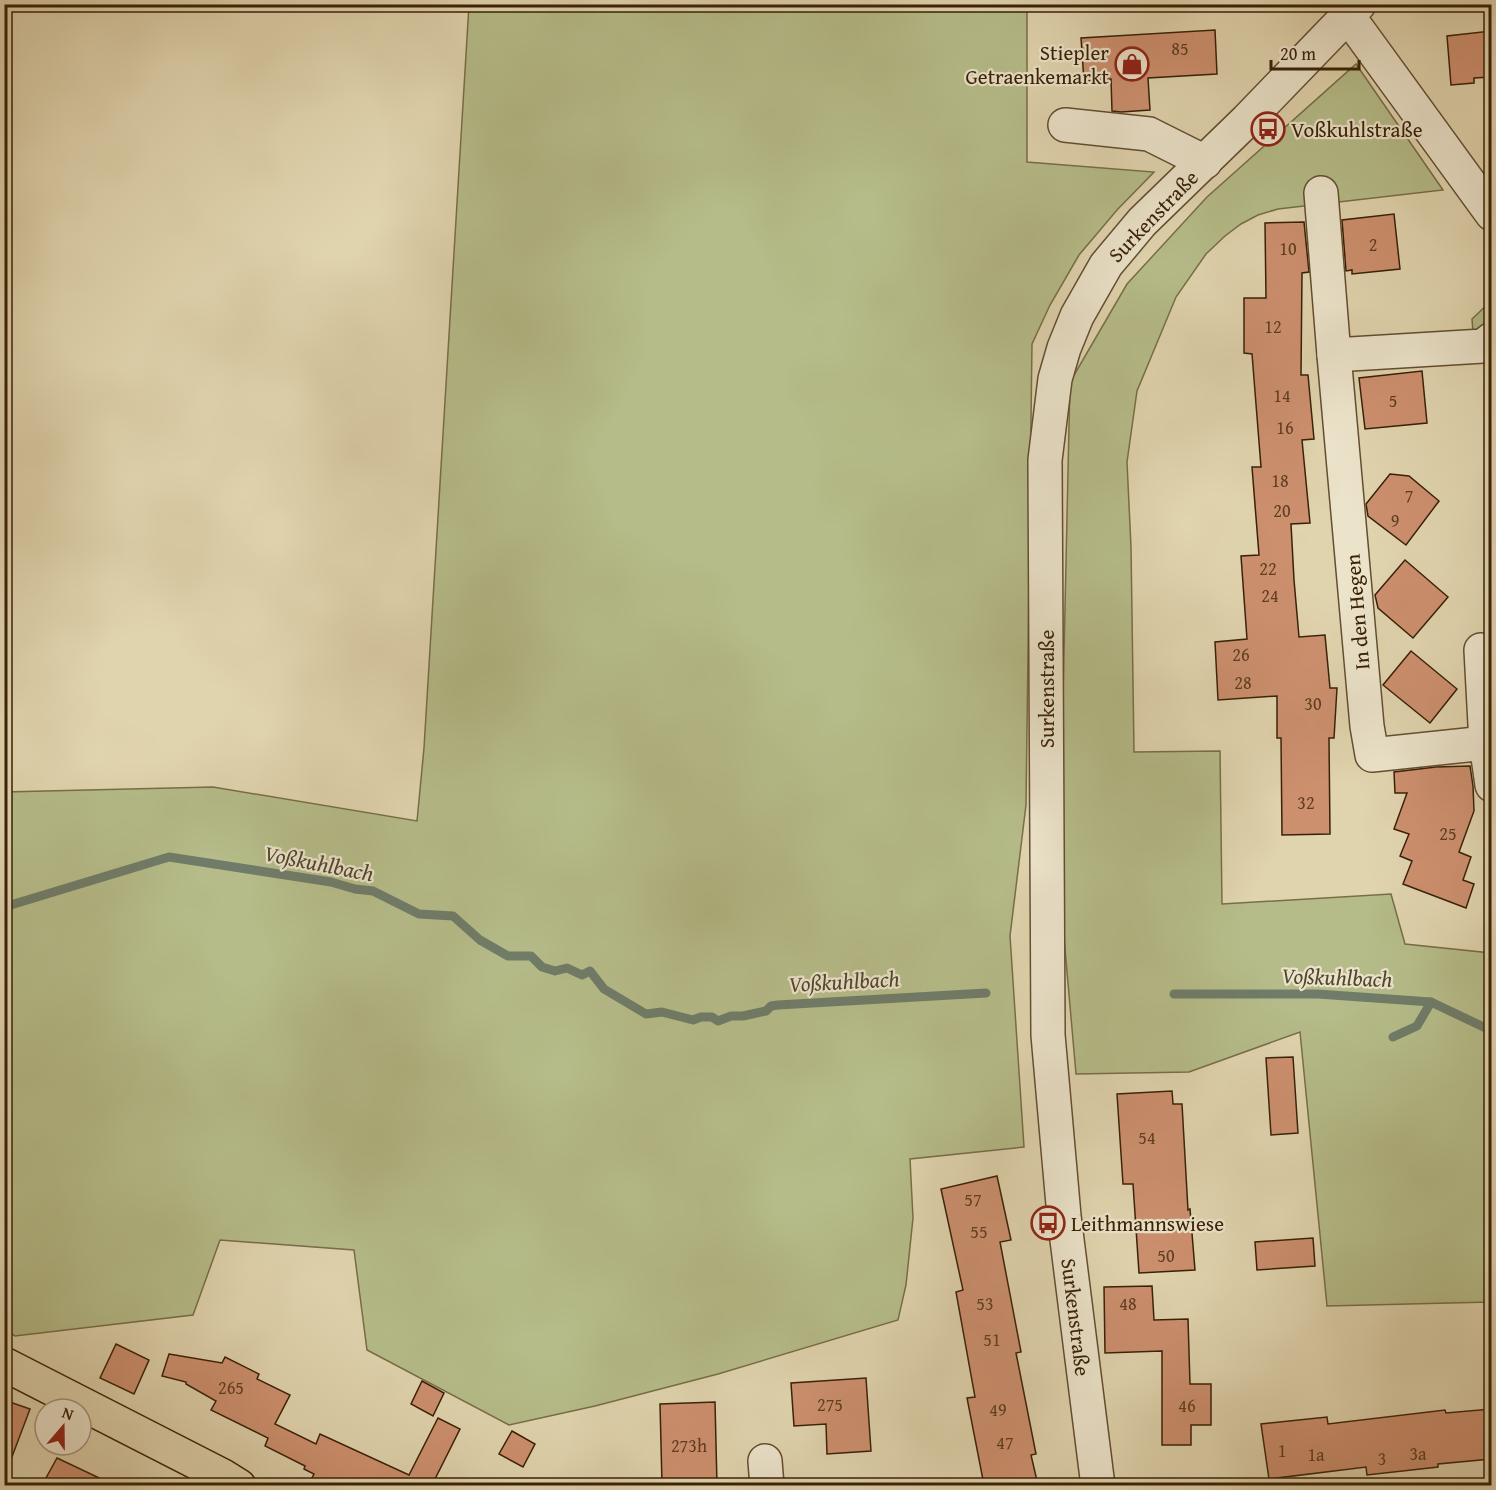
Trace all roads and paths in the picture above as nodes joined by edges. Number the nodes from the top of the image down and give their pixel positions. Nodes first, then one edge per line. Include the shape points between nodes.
1 (1353, 10) edge
2 (1065, 125) dead end
3 (1205, 162) junction
4 (1321, 193) dead end
5 (1491, 214) edge
6 (1491, 339) edge
7 (1334, 355) junction
8 (1481, 650) dead end
9 (1486, 743) junction
10 (1491, 785) edge
11 (4, 1364) edge
12 (239, 1485) edge
13 (1098, 1485) edge

1 - 3 street, Surkenstraße
1 - 5 street
2 - 3 street via 1149,134
3 - 13 street, Surkenstraße via 1142,222 1106,265 1077,316 1055,379 1045,460 1048,1035 1064,1216
4 - 7 street, In den Hegen
6 - 7 street via 1483,346
7 - 9 street, In den Hegen via 1372,755
8 - 9 street
9 - 10 street
11 - 12 main road

